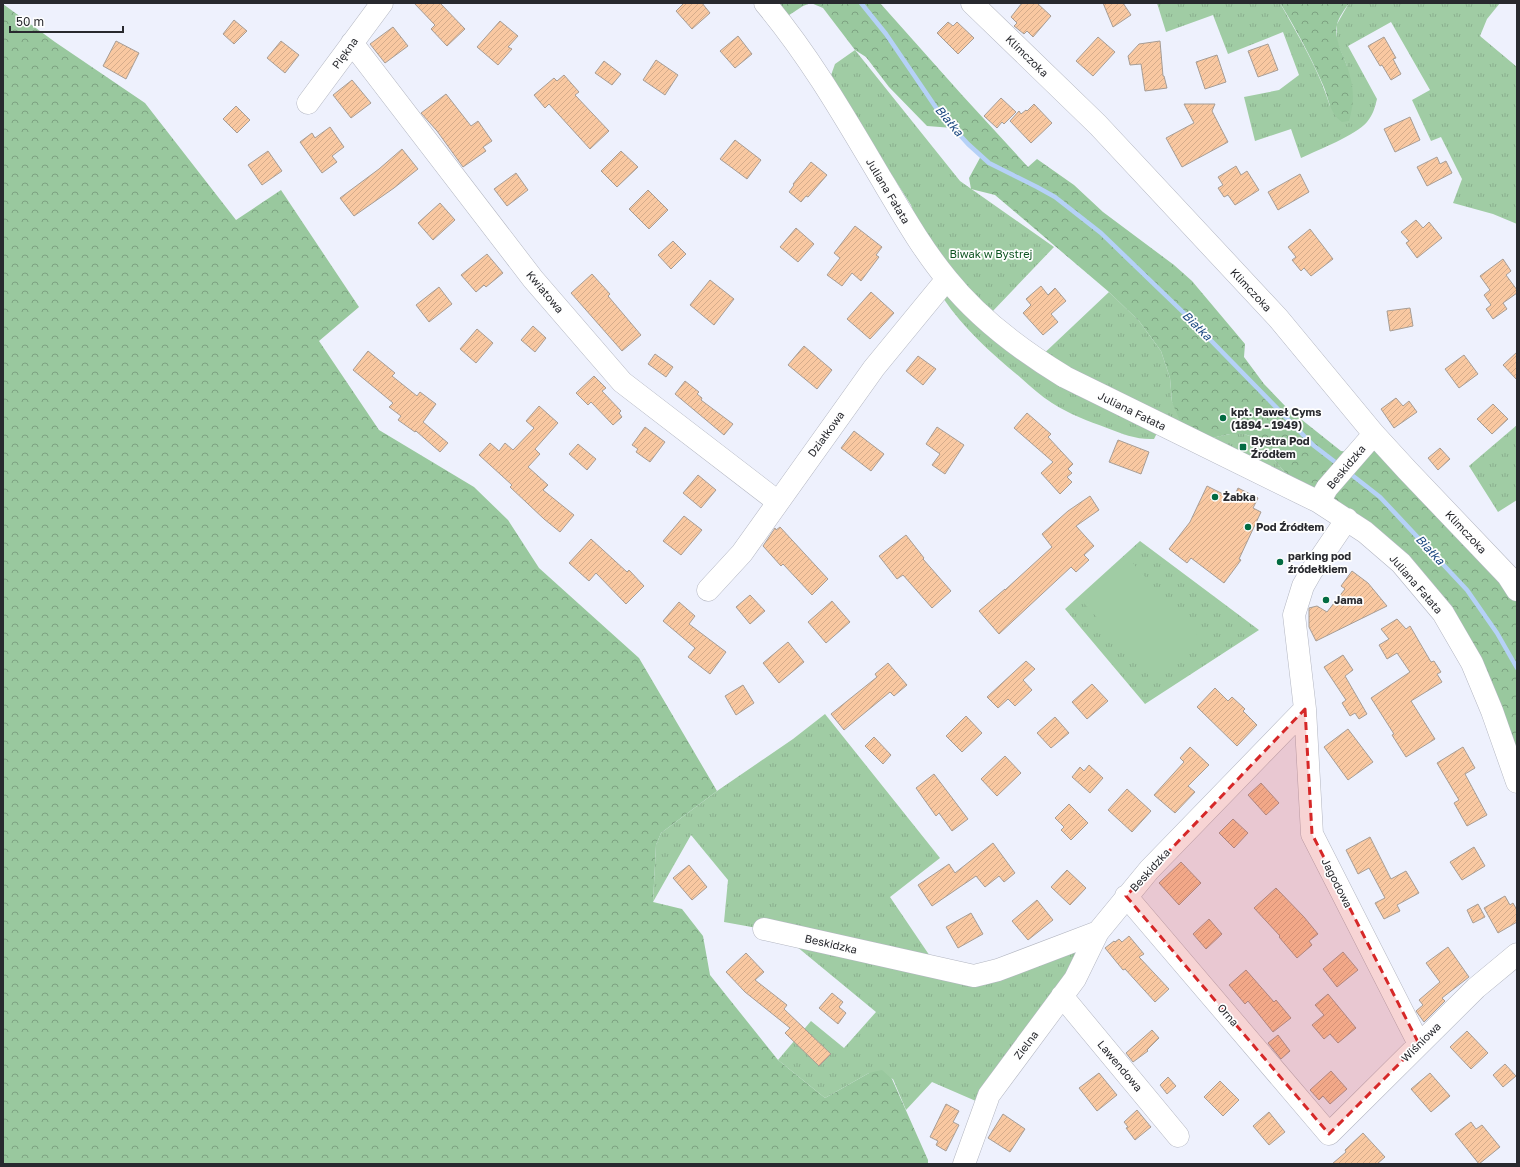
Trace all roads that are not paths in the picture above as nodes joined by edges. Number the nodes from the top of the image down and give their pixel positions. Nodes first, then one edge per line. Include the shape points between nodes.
1 (382, 3) edge
2 (765, 3) edge
3 (972, 3) edge
4 (352, 43) junction
5 (308, 103) dead end
6 (947, 279) junction
7 (1374, 434) junction
8 (1323, 495) junction
9 (778, 502) junction
10 (1347, 519) junction
11 (708, 590) dead end
12 (1517, 590) edge
13 (1305, 709) junction
14 (1517, 782) edge
15 (1126, 896) junction
16 (764, 929) dead end
17 (1098, 932) junction
18 (1517, 954) edge
19 (1062, 996) junction
20 (1419, 1044) junction
21 (1329, 1134) joint
22 (1178, 1136) dead end
23 (964, 1164) edge

1 - 4 street, Piękna
2 - 6 street, Juliana Fałata via 818,76 920,242
3 - 7 street, Klimczoka via 1098,126 1278,318
4 - 5 street, Piękna
4 - 9 street, Kwiatowa via 533,279 622,382
6 - 8 street, Juliana Fałata via 969,304 996,328 1037,360 1065,377
6 - 9 street, Działkowa via 874,368
7 - 8 street, Beskidzka
7 - 12 street, Klimczoka via 1508,576
8 - 10 street, Juliana Fałata
9 - 11 street, Działkowa via 742,553
10 - 13 street via 1303,586 1294,615
10 - 14 street, Juliana Fałata via 1401,563 1443,613 1472,663
13 - 15 street, Beskidzka
13 - 20 street, Jagodowa via 1312,834
15 - 17 street, Beskidzka
15 - 21 street, Orna
16 - 17 street, Beskidzka via 974,976 998,970
17 - 19 street, Zielna via 1075,979
18 - 20 street, Wiśniowa via 1476,988
19 - 22 street, Lawendowa
19 - 23 street, Zielna via 989,1095
20 - 21 street, Wiśniowa

